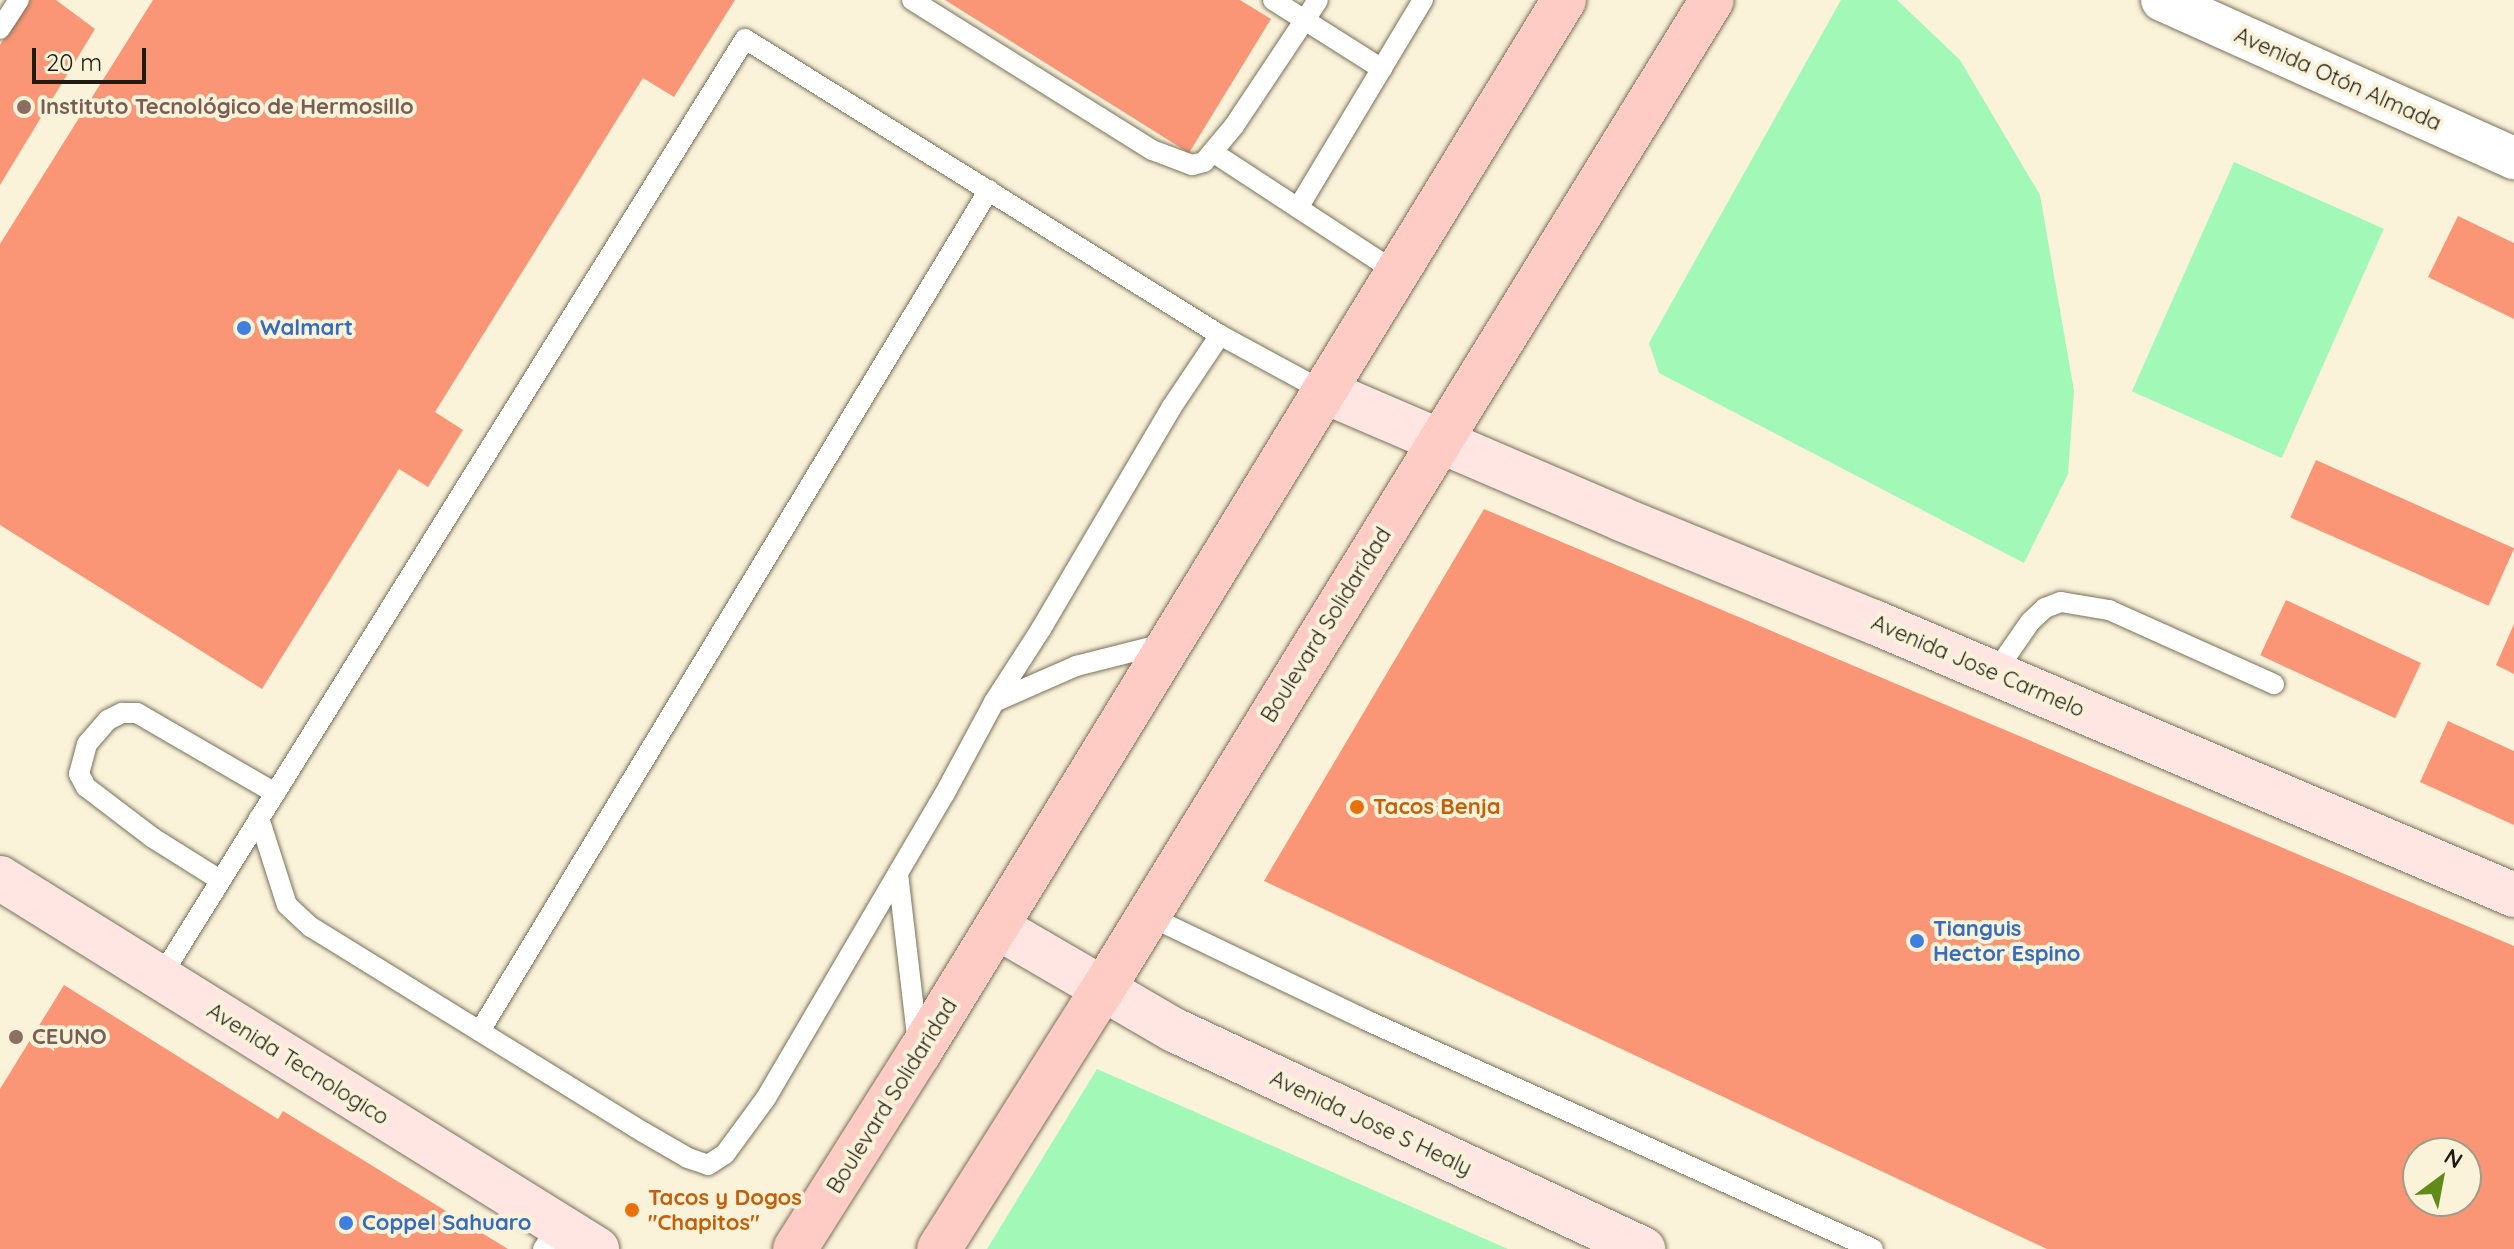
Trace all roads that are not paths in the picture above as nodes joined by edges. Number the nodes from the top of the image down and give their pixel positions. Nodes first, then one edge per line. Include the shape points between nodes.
1 (19, 0) edge
2 (912, 0) edge
3 (1273, 0) edge
4 (1318, 0) edge
5 (1423, 0) edge
6 (1564, 0) edge
7 (1712, 0) edge
8 (2162, 0) edge
9 (1305, 20) junction
10 (0, 29) edge
11 (1382, 69) junction
12 (1214, 153) junction
13 (2514, 158) edge
14 (989, 190) junction
15 (1298, 208) junction
16 (1396, 272) junction
17 (1220, 335) junction
18 (1323, 391) junction
19 (1440, 443) junction
20 (1171, 642) junction
21 (1994, 674) junction
22 (2274, 684) dead end
23 (994, 702) junction
24 (275, 793) junction
25 (259, 818) junction
26 (898, 874) junction
27 (0, 878) edge
28 (220, 880) junction
29 (2514, 895) edge
30 (1147, 915) junction
31 (997, 927) junction
32 (160, 978) junction
33 (1103, 989) junction
34 (480, 1031) junction
35 (919, 1053) junction
36 (551, 1237) edge
37 (597, 1249) edge
38 (795, 1249) edge
39 (939, 1249) edge
40 (1643, 1249) edge
41 (1873, 1249) edge

1 - 10 lane
2 - 12 lane via 1152,150 1192,165
3 - 9 lane
4 - 9 lane
5 - 11 lane
6 - 16 main road, Boulevard Solidaridad
7 - 19 main road, Boulevard Solidaridad
8 - 13 street, Avenida Otón Almada
9 - 11 lane
9 - 12 lane
11 - 15 lane
12 - 15 lane
14 - 17 lane
14 - 24 lane via 745,39
14 - 34 lane
15 - 16 lane
16 - 18 main road, Boulevard Solidaridad
17 - 18 lane
17 - 23 lane
18 - 19 street, Avenida Jose Carmelo
18 - 20 main road, Boulevard Solidaridad
19 - 21 street, Avenida Jose Carmelo
19 - 30 main road, Boulevard Solidaridad
20 - 23 lane via 1091,661
20 - 31 main road, Boulevard Solidaridad
21 - 22 lane via 2030,622 2061,602 2109,610
21 - 29 street, Avenida Jose Carmelo
23 - 26 lane
24 - 25 lane
24 - 28 lane via 137,713 108,720 87,744 79,774 86,787
25 - 28 lane
25 - 34 lane via 287,905 311,927
26 - 34 lane via 766,1098 725,1154 708,1165 643,1132
26 - 35 lane
27 - 32 street, Avenida Tecnologico
28 - 32 lane
30 - 33 main road, Boulevard Solidaridad
30 - 41 lane
31 - 33 street, Avenida Jose S Healy
31 - 35 main road, Boulevard Solidaridad
32 - 36 street, Avenida Tecnologico
33 - 39 main road, Boulevard Solidaridad
33 - 40 street, Avenida Jose S Healy via 1174,1030
35 - 38 main road, Boulevard Solidaridad
36 - 37 street, Avenida Tecnologico

